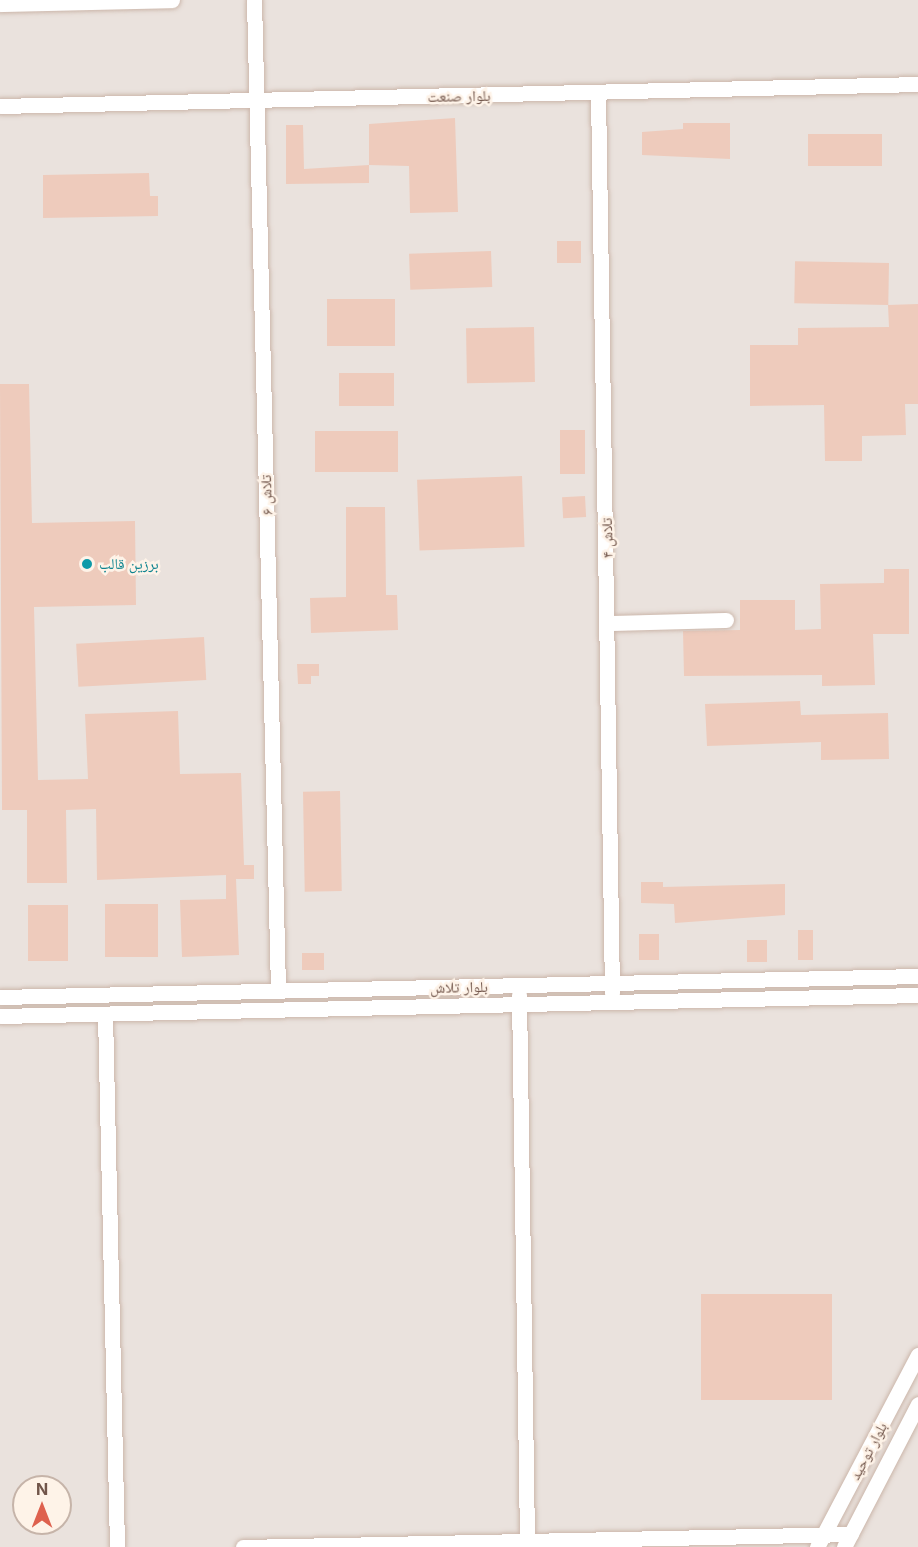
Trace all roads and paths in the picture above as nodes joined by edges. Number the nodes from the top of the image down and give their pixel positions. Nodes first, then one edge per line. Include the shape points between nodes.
1 (172, 0) edge
2 (254, 0) edge
3 (117, 1) edge
4 (0, 4) edge
5 (918, 84) edge
6 (598, 93) junction
7 (256, 100) junction
8 (0, 106) edge
9 (726, 620) dead end
10 (610, 623) junction
11 (918, 976) edge
12 (612, 983) junction
13 (519, 986) junction
14 (278, 991) junction
15 (918, 996) edge
16 (0, 997) edge
17 (612, 1002) junction
18 (519, 1005) junction
19 (105, 1014) junction
20 (0, 1016) edge
21 (918, 1355) edge
22 (918, 1404) edge
23 (527, 1540) junction
24 (821, 1540) edge
25 (847, 1540) edge
26 (610, 1543) edge
27 (467, 1544) edge
28 (351, 1546) edge
29 (117, 1547) edge
30 (243, 1547) edge

1 - 3 street
2 - 7 street, تلاش ۶
3 - 4 street
5 - 6 street, بلوار صنعت
6 - 7 street, بلوار صنعت
6 - 10 street, تلاش ۴
7 - 8 street, بلوار صنعت
7 - 14 street, تلاش ۶
9 - 10 street
10 - 12 street, تلاش ۴
11 - 12 street, بلوار تلاش
12 - 13 street, بلوار تلاش
12 - 17 street, تلاش ۴
13 - 14 street, بلوار تلاش
13 - 18 street
14 - 16 street, بلوار تلاش
15 - 17 street, بلوار تلاش
17 - 18 street, بلوار تلاش
18 - 19 street, بلوار تلاش
18 - 23 street
19 - 20 street, بلوار تلاش
19 - 29 street
21 - 24 street, بلوار توحید
22 - 25 street, بلوار توحید
23 - 26 street
23 - 27 street
24 - 25 street
24 - 26 street
27 - 28 street
28 - 30 street

